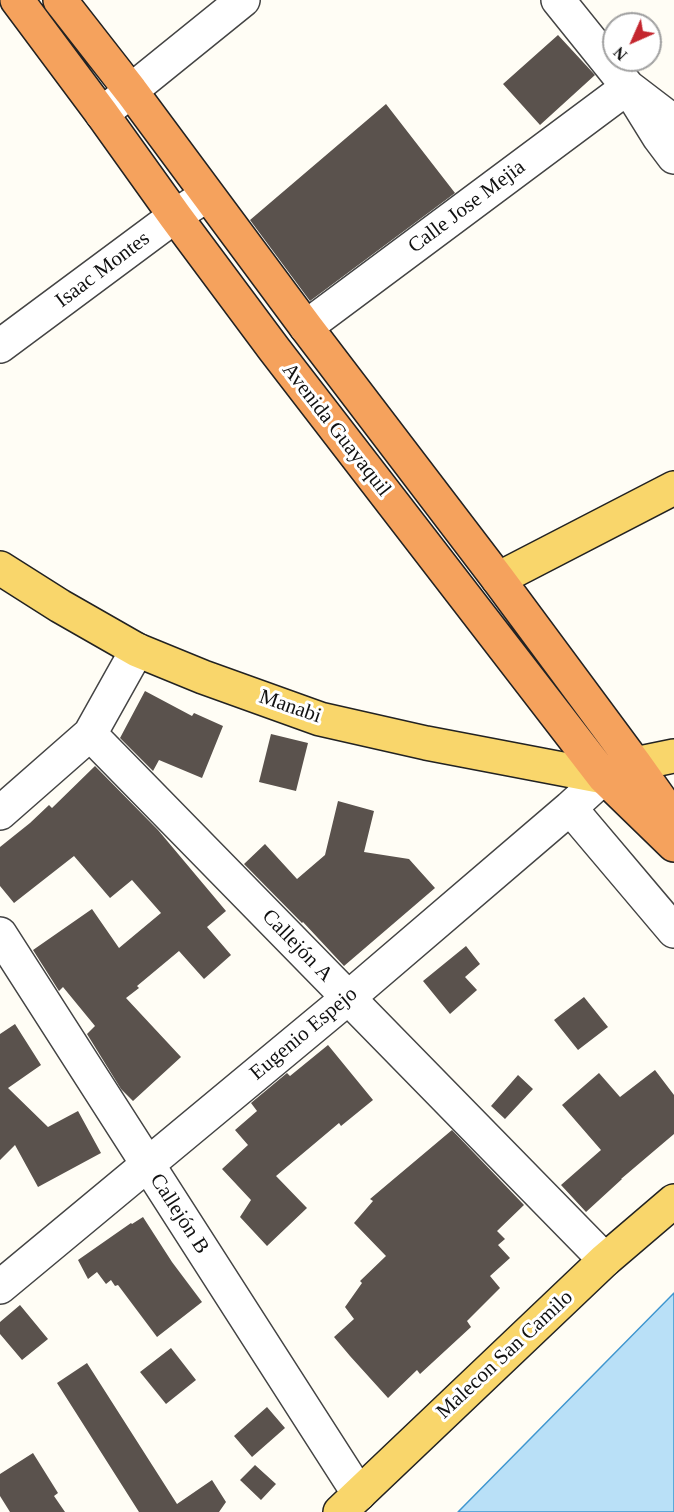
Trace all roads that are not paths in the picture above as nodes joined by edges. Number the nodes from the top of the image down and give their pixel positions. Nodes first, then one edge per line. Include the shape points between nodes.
1 (17, 0) edge
2 (60, 0) edge
3 (243, 0) edge
4 (558, 0) edge
5 (0, 14) edge
6 (628, 87) junction
7 (131, 91) junction
8 (102, 114) junction
9 (674, 122) edge
10 (674, 157) edge
11 (207, 195) junction
12 (175, 216) junction
13 (306, 327) junction
14 (0, 346) edge
15 (674, 488) edge
16 (0, 568) edge
17 (498, 579) junction
18 (137, 650) junction
19 (90, 735) junction
20 (674, 756) edge
21 (635, 764) junction
22 (604, 777) junction
23 (570, 808) junction
24 (0, 813) edge
25 (674, 819) edge
26 (674, 845) edge
27 (674, 931) edge
28 (0, 934) edge
29 (348, 998) junction
30 (147, 1164) junction
31 (674, 1200) edge
32 (605, 1260) junction
33 (0, 1287) edge
34 (349, 1503) edge

1 - 5 street
1 - 8 highway, Avenida Guayaquil
2 - 7 highway, Avenida Guayaquil
3 - 7 street
4 - 6 street
6 - 9 street
6 - 10 street
6 - 13 street, Calle Jose Mejia
7 - 8 street
7 - 11 highway, Avenida Guayaquil
8 - 12 highway, Avenida Guayaquil
11 - 12 street, Isaac Montes
11 - 13 highway, Avenida Guayaquil
12 - 14 street, Isaac Montes
12 - 22 highway, Avenida Guayaquil
13 - 17 highway, Avenida Guayaquil
15 - 17 main road
16 - 18 main road, Manabi
17 - 21 highway, Avenida Guayaquil
18 - 19 street
18 - 22 main road, Manabi via 320,719
19 - 24 street
19 - 29 street, Callejón A
20 - 21 main road
21 - 25 highway, Avenida Guayaquil
22 - 23 street, Eugenio Espejo
22 - 26 highway, Avenida Guayaquil
23 - 27 street
23 - 29 street, Eugenio Espejo
28 - 30 street, Callejón B
29 - 30 street, Eugenio Espejo
29 - 32 street, Callejón A
30 - 33 street, Eugenio Espejo
30 - 34 street, Callejón B
31 - 32 main road, Malecon San Camilo
32 - 34 main road, Malecon San Camilo

